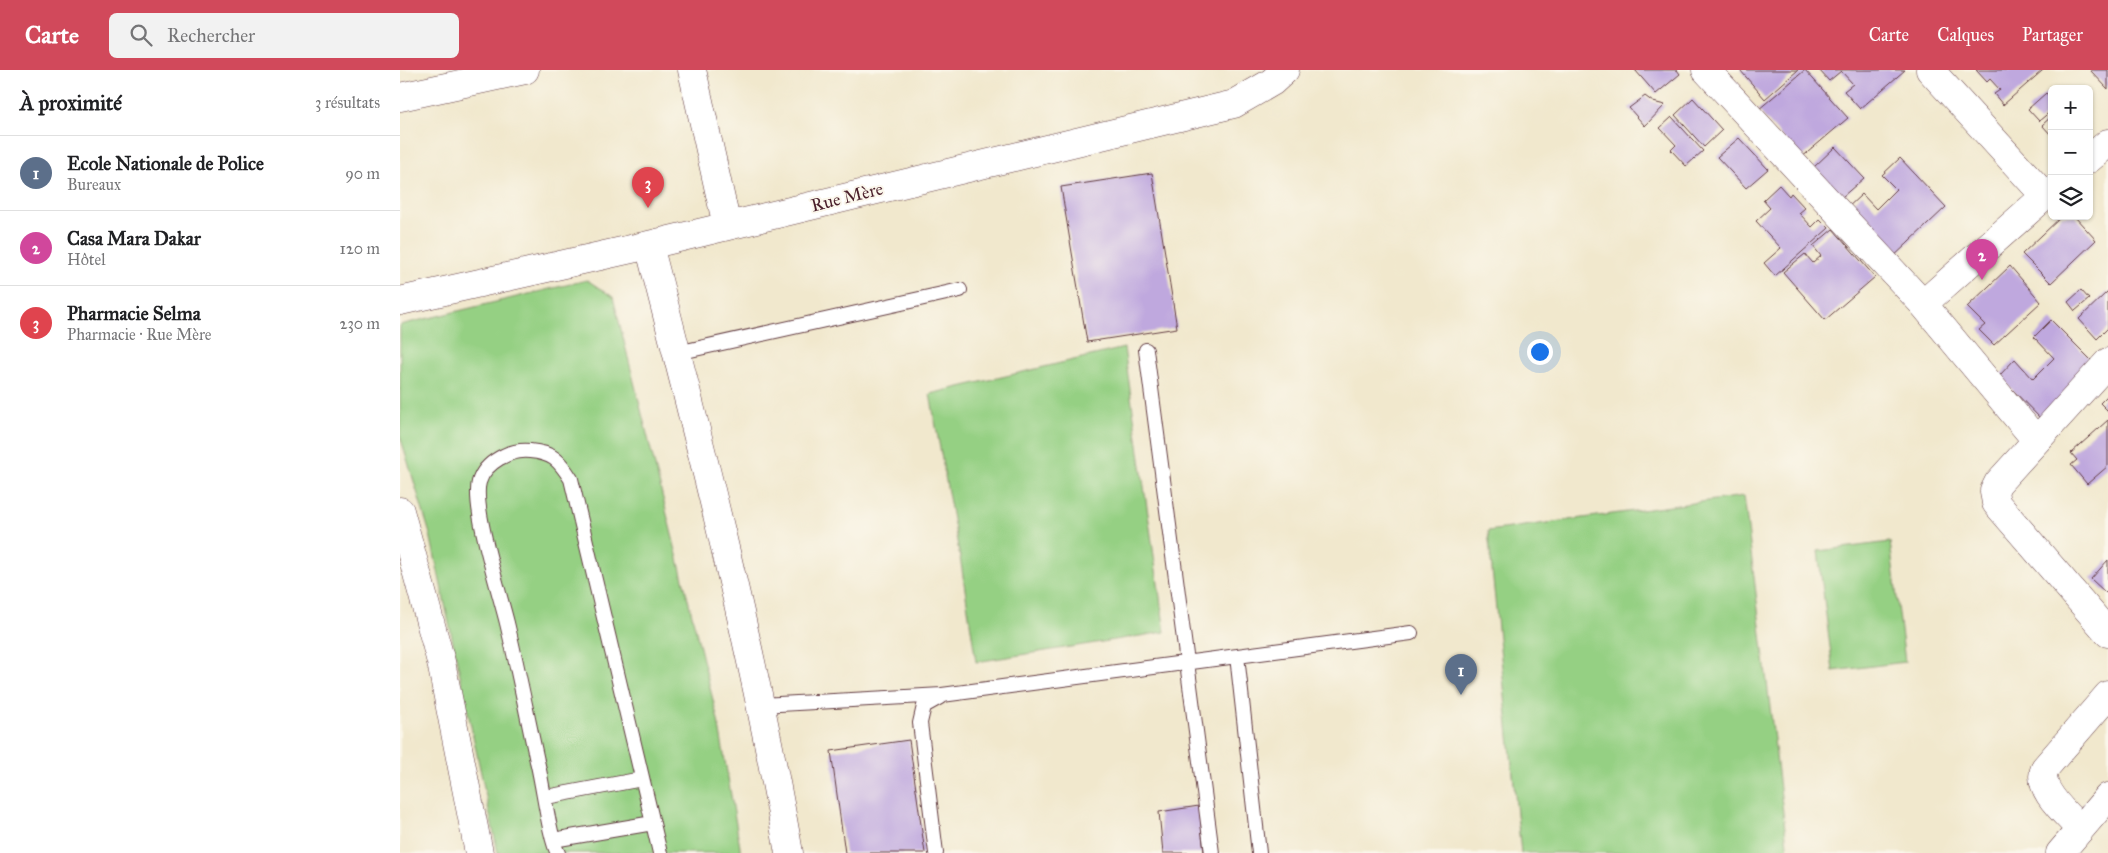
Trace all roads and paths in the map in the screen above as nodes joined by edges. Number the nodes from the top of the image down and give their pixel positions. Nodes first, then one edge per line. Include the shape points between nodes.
1 (525, 70) edge
2 (692, 70) edge
3 (1285, 70) edge
4 (1706, 70) edge
5 (1930, 70) edge
6 (400, 97) edge
7 (2108, 144) edge
8 (2093, 156) edge
9 (2048, 193) edge
10 (727, 226) junction
11 (650, 245) junction
12 (960, 290) dead end
13 (400, 301) edge
14 (1923, 304) junction
15 (1146, 350) dead end
16 (677, 353) junction
17 (2108, 362) edge
18 (2036, 440) junction
19 (400, 511) edge
20 (1411, 633) dead end
21 (2108, 633) edge
22 (1237, 656) junction
23 (1187, 663) junction
24 (942, 695) junction
25 (2108, 695) edge
26 (761, 705) junction
27 (642, 779) junction
28 (546, 797) junction
29 (2108, 797) edge
30 (653, 823) junction
31 (2080, 829) junction
32 (555, 847) edge
33 (479, 853) edge
34 (660, 853) edge
35 (789, 853) edge
36 (936, 853) edge
37 (1212, 853) edge
38 (1260, 853) edge
39 (2060, 853) edge

1 - 6 street
2 - 10 street
3 - 10 street, Rue Mère via 1272,82 1234,104
4 - 14 street
5 - 9 street
7 - 8 street
9 - 14 street
10 - 11 street, Rue Mère
11 - 13 street, Rue Mère
11 - 16 street
12 - 16 lane
14 - 18 street
15 - 23 lane
16 - 26 street via 721,526
17 - 18 street
18 - 21 street via 1998,483 1994,491 1996,503
19 - 33 street via 441,662
20 - 22 lane
22 - 23 lane
22 - 38 lane
23 - 24 lane
23 - 37 lane
24 - 26 lane
24 - 36 lane via 924,706 920,724
25 - 31 street via 2042,775 2050,794
26 - 35 street
27 - 28 lane
27 - 28 lane via 571,479 560,462 545,452 526,451 502,457 489,465 479,483 478,509
27 - 30 lane
28 - 32 lane
29 - 31 street
30 - 32 lane
30 - 34 lane
31 - 39 street

